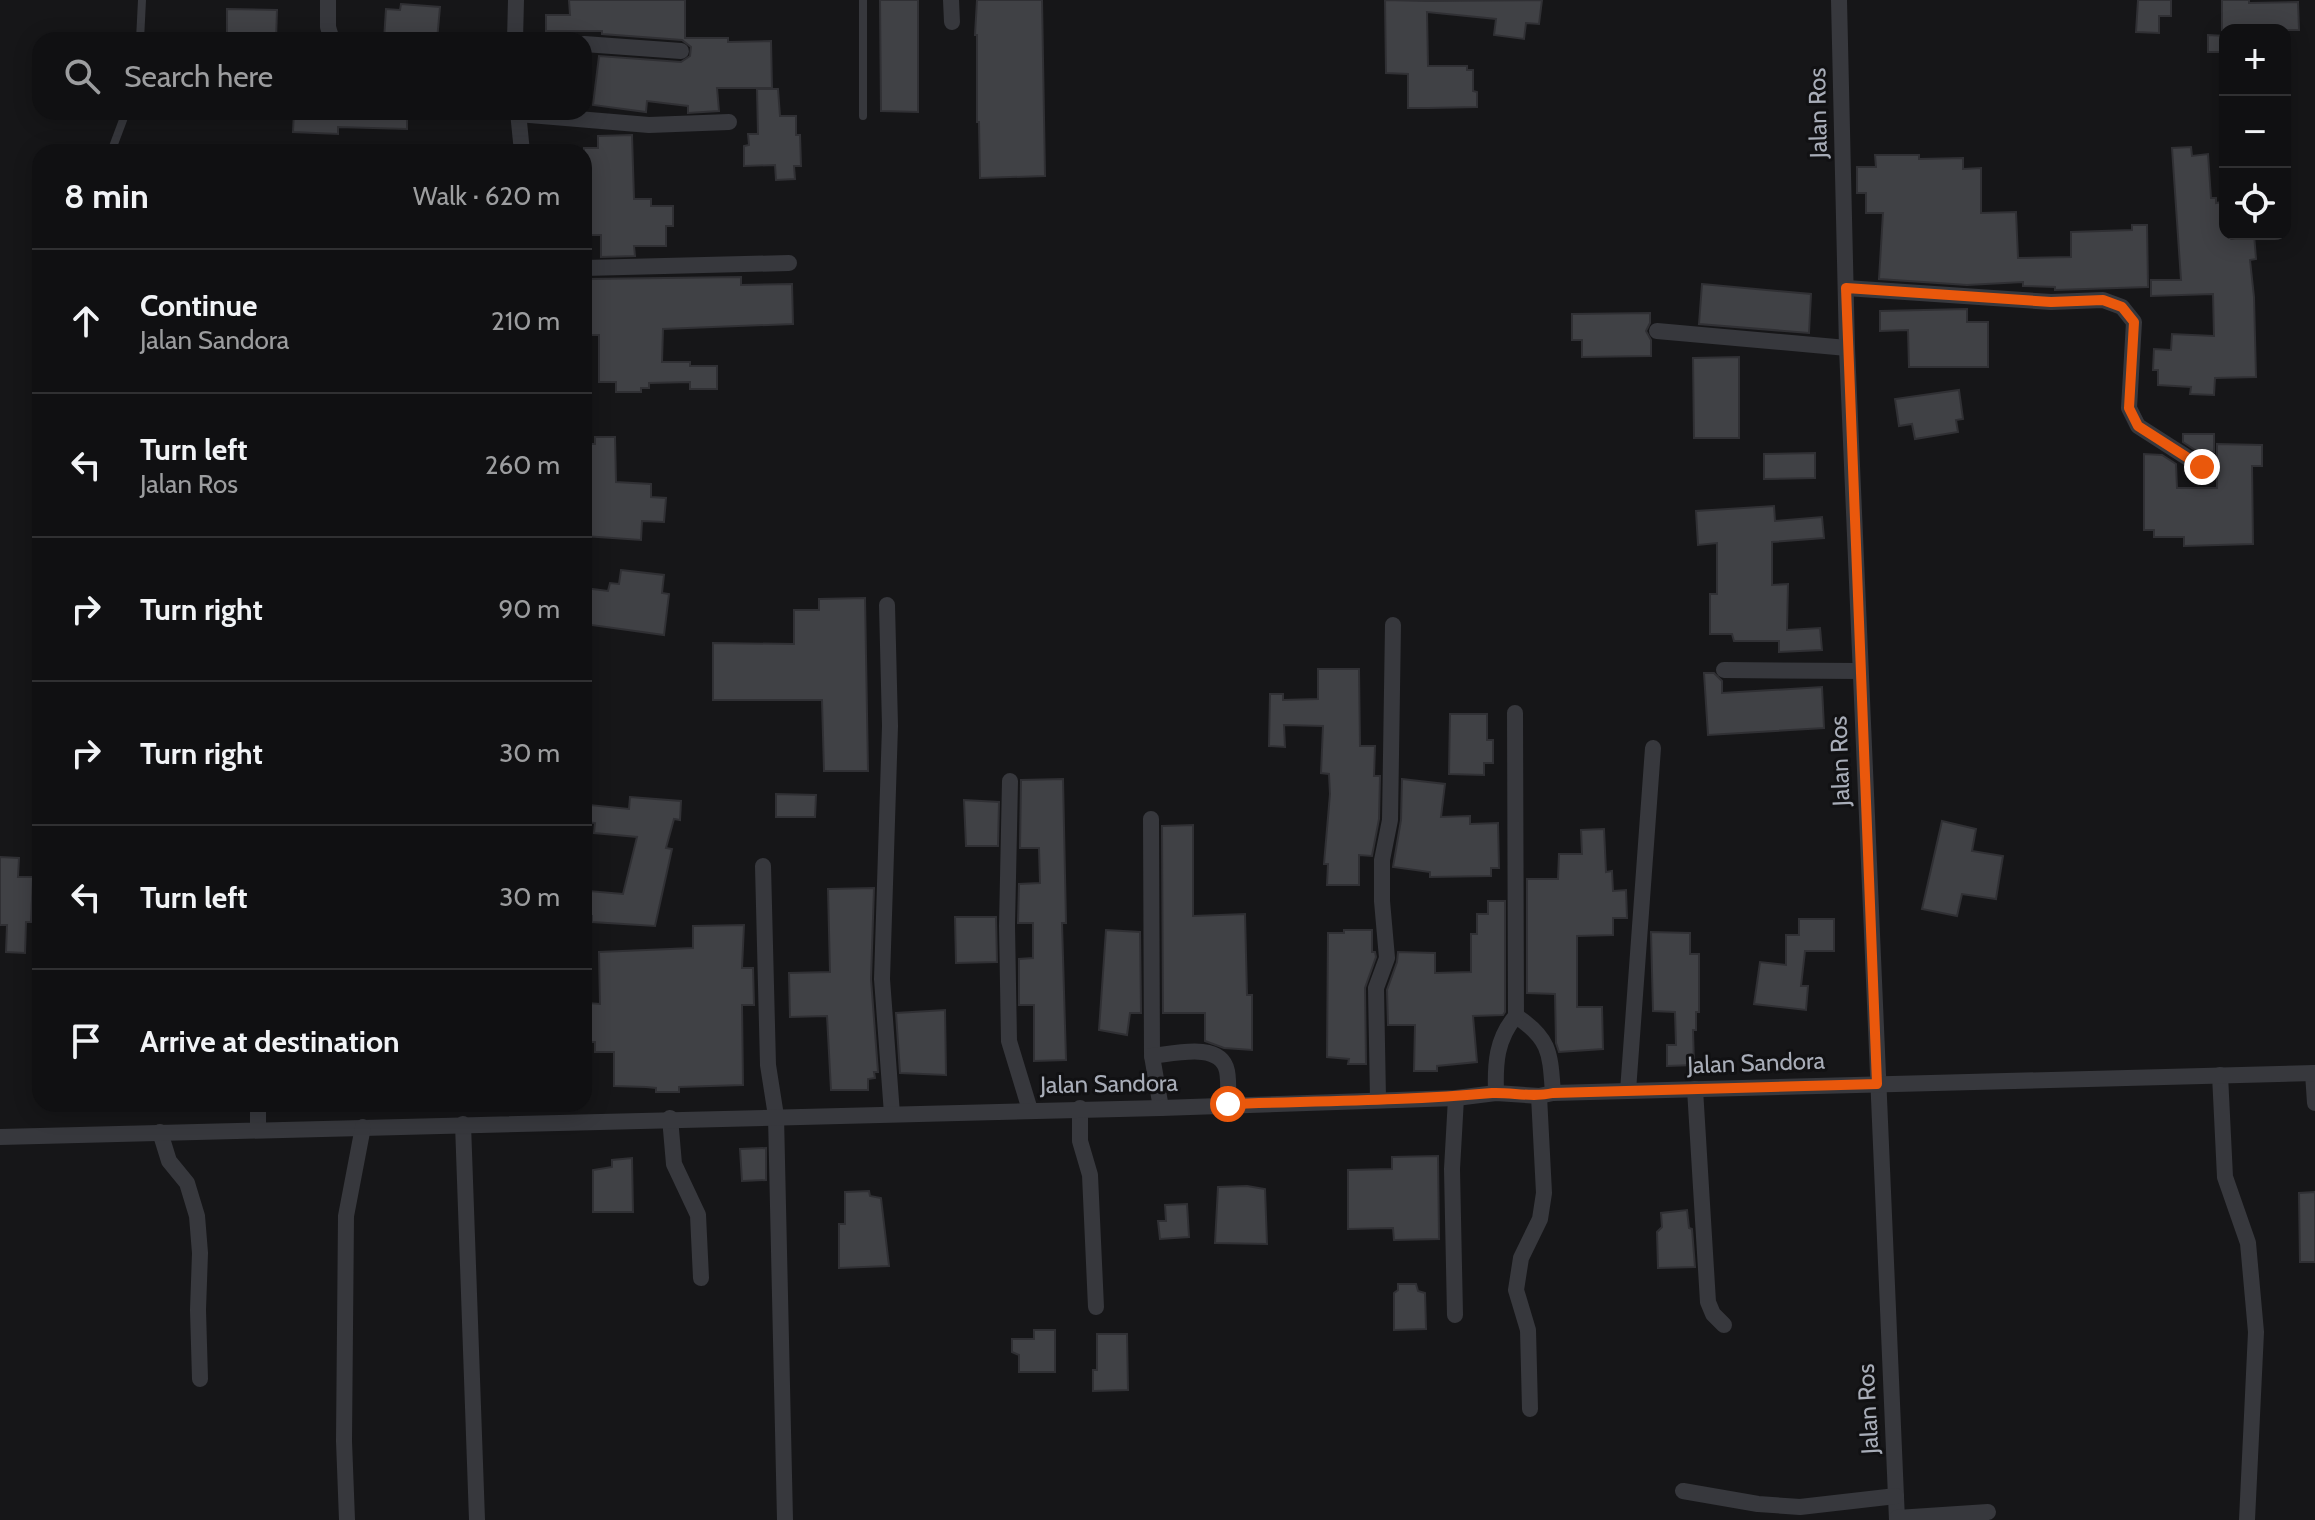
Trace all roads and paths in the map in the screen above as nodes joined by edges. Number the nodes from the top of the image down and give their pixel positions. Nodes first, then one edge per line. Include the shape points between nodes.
1 (142, 0) edge
2 (328, 0) edge
3 (516, 0) edge
4 (863, 0) edge
5 (951, 0) edge
6 (1839, 0) edge
7 (952, 22) dead end
8 (140, 32) edge
9 (330, 32) edge
10 (515, 32) edge
11 (592, 45) edge
12 (681, 51) dead end
13 (863, 116) dead end
14 (123, 120) edge
15 (519, 120) edge
16 (592, 120) edge
17 (729, 122) dead end
18 (114, 144) edge
19 (521, 144) edge
20 (789, 263) dead end
21 (592, 268) edge
22 (1846, 288) junction
23 (1657, 331) dead end
24 (1847, 348) junction
25 (2202, 467) dead end
26 (887, 605) dead end
27 (1393, 625) dead end
28 (1724, 670) dead end
29 (1860, 671) junction
30 (1515, 713) dead end
31 (1653, 748) dead end
32 (1010, 781) dead end
33 (1151, 819) dead end
34 (763, 866) dead end
35 (1516, 1016) junction
36 (1152, 1056) junction
37 (2314, 1073) edge
38 (2220, 1075) junction
39 (1877, 1084) junction
40 (1695, 1089) junction
41 (1628, 1091) junction
42 (1496, 1093) junction
43 (1546, 1095) junction
44 (1456, 1098) junction
45 (1378, 1099) junction
46 (2315, 1103) edge
47 (1228, 1104) junction
48 (1080, 1108) junction
49 (1161, 1108) junction
50 (1030, 1110) junction
51 (258, 1112) edge
52 (542, 1112) edge
53 (892, 1114) junction
54 (776, 1116) junction
55 (670, 1118) junction
56 (542, 1122) junction
57 (463, 1124) junction
58 (363, 1127) junction
59 (258, 1129) junction
60 (160, 1132) junction
61 (0, 1137) edge
62 (701, 1278) dead end
63 (1096, 1307) dead end
64 (1455, 1315) dead end
65 (1724, 1325) dead end
66 (200, 1379) dead end
67 (1530, 1409) dead end
68 (1683, 1491) dead end
69 (1896, 1496) junction
70 (1988, 1512) dead end
71 (1897, 1519) edge
72 (347, 1520) edge
73 (477, 1520) edge
74 (785, 1520) edge
75 (2247, 1520) edge

1 - 8 lane
2 - 9 street
3 - 10 street
4 - 13 lane
5 - 7 street
6 - 22 street, Jalan Ros
11 - 12 street
14 - 18 lane
15 - 19 street
16 - 17 street via 649,125
20 - 21 street
22 - 24 street, Jalan Ros
22 - 25 street via 2051,302 2103,300 2122,307 2134,322 2129,408 2138,426
23 - 24 street
24 - 29 street, Jalan Ros
26 - 53 street via 890,726 882,979
27 - 45 street via 1390,820 1382,860 1387,958 1376,988
28 - 29 street
29 - 39 street, Jalan Ros
30 - 35 street
31 - 41 street
32 - 50 street via 1009,1041
33 - 36 street
34 - 54 street via 768,1065
35 - 42 street via 1495,1059
35 - 43 street via 1546,1043 1551,1058
36 - 47 street via 1218,1056 1227,1069
36 - 49 street
37 - 38 street, Jalan Sandora
37 - 46 street
38 - 39 street, Jalan Sandora
38 - 75 street via 2225,1177 2248,1243 2256,1332
39 - 40 street, Jalan Sandora
39 - 69 street, Jalan Ros
40 - 41 street, Jalan Sandora
40 - 65 street via 1708,1302
41 - 43 street, Jalan Sandora
42 - 43 street, Jalan Sandora
42 - 44 street, Jalan Sandora
43 - 67 street via 1544,1193 1540,1219 1521,1258 1516,1290 1528,1330
44 - 45 street, Jalan Sandora
44 - 64 street
45 - 47 street, Jalan Sandora
47 - 49 street, Jalan Sandora
48 - 49 street, Jalan Sandora
48 - 50 street, Jalan Sandora
48 - 63 street via 1080,1141 1090,1175
50 - 53 street, Jalan Sandora
51 - 59 street
52 - 56 street
53 - 54 street, Jalan Sandora
54 - 55 street, Jalan Sandora
54 - 74 street
55 - 56 street, Jalan Sandora
55 - 62 street via 674,1164 698,1215
56 - 57 street, Jalan Sandora
57 - 58 street, Jalan Sandora
57 - 73 street
58 - 59 street, Jalan Sandora
58 - 72 street via 346,1216
59 - 60 street, Jalan Sandora
60 - 61 street, Jalan Sandora
60 - 66 street via 169,1161 187,1183 197,1216
68 - 69 street via 1800,1507
69 - 71 street, Jalan Ros
70 - 71 street

